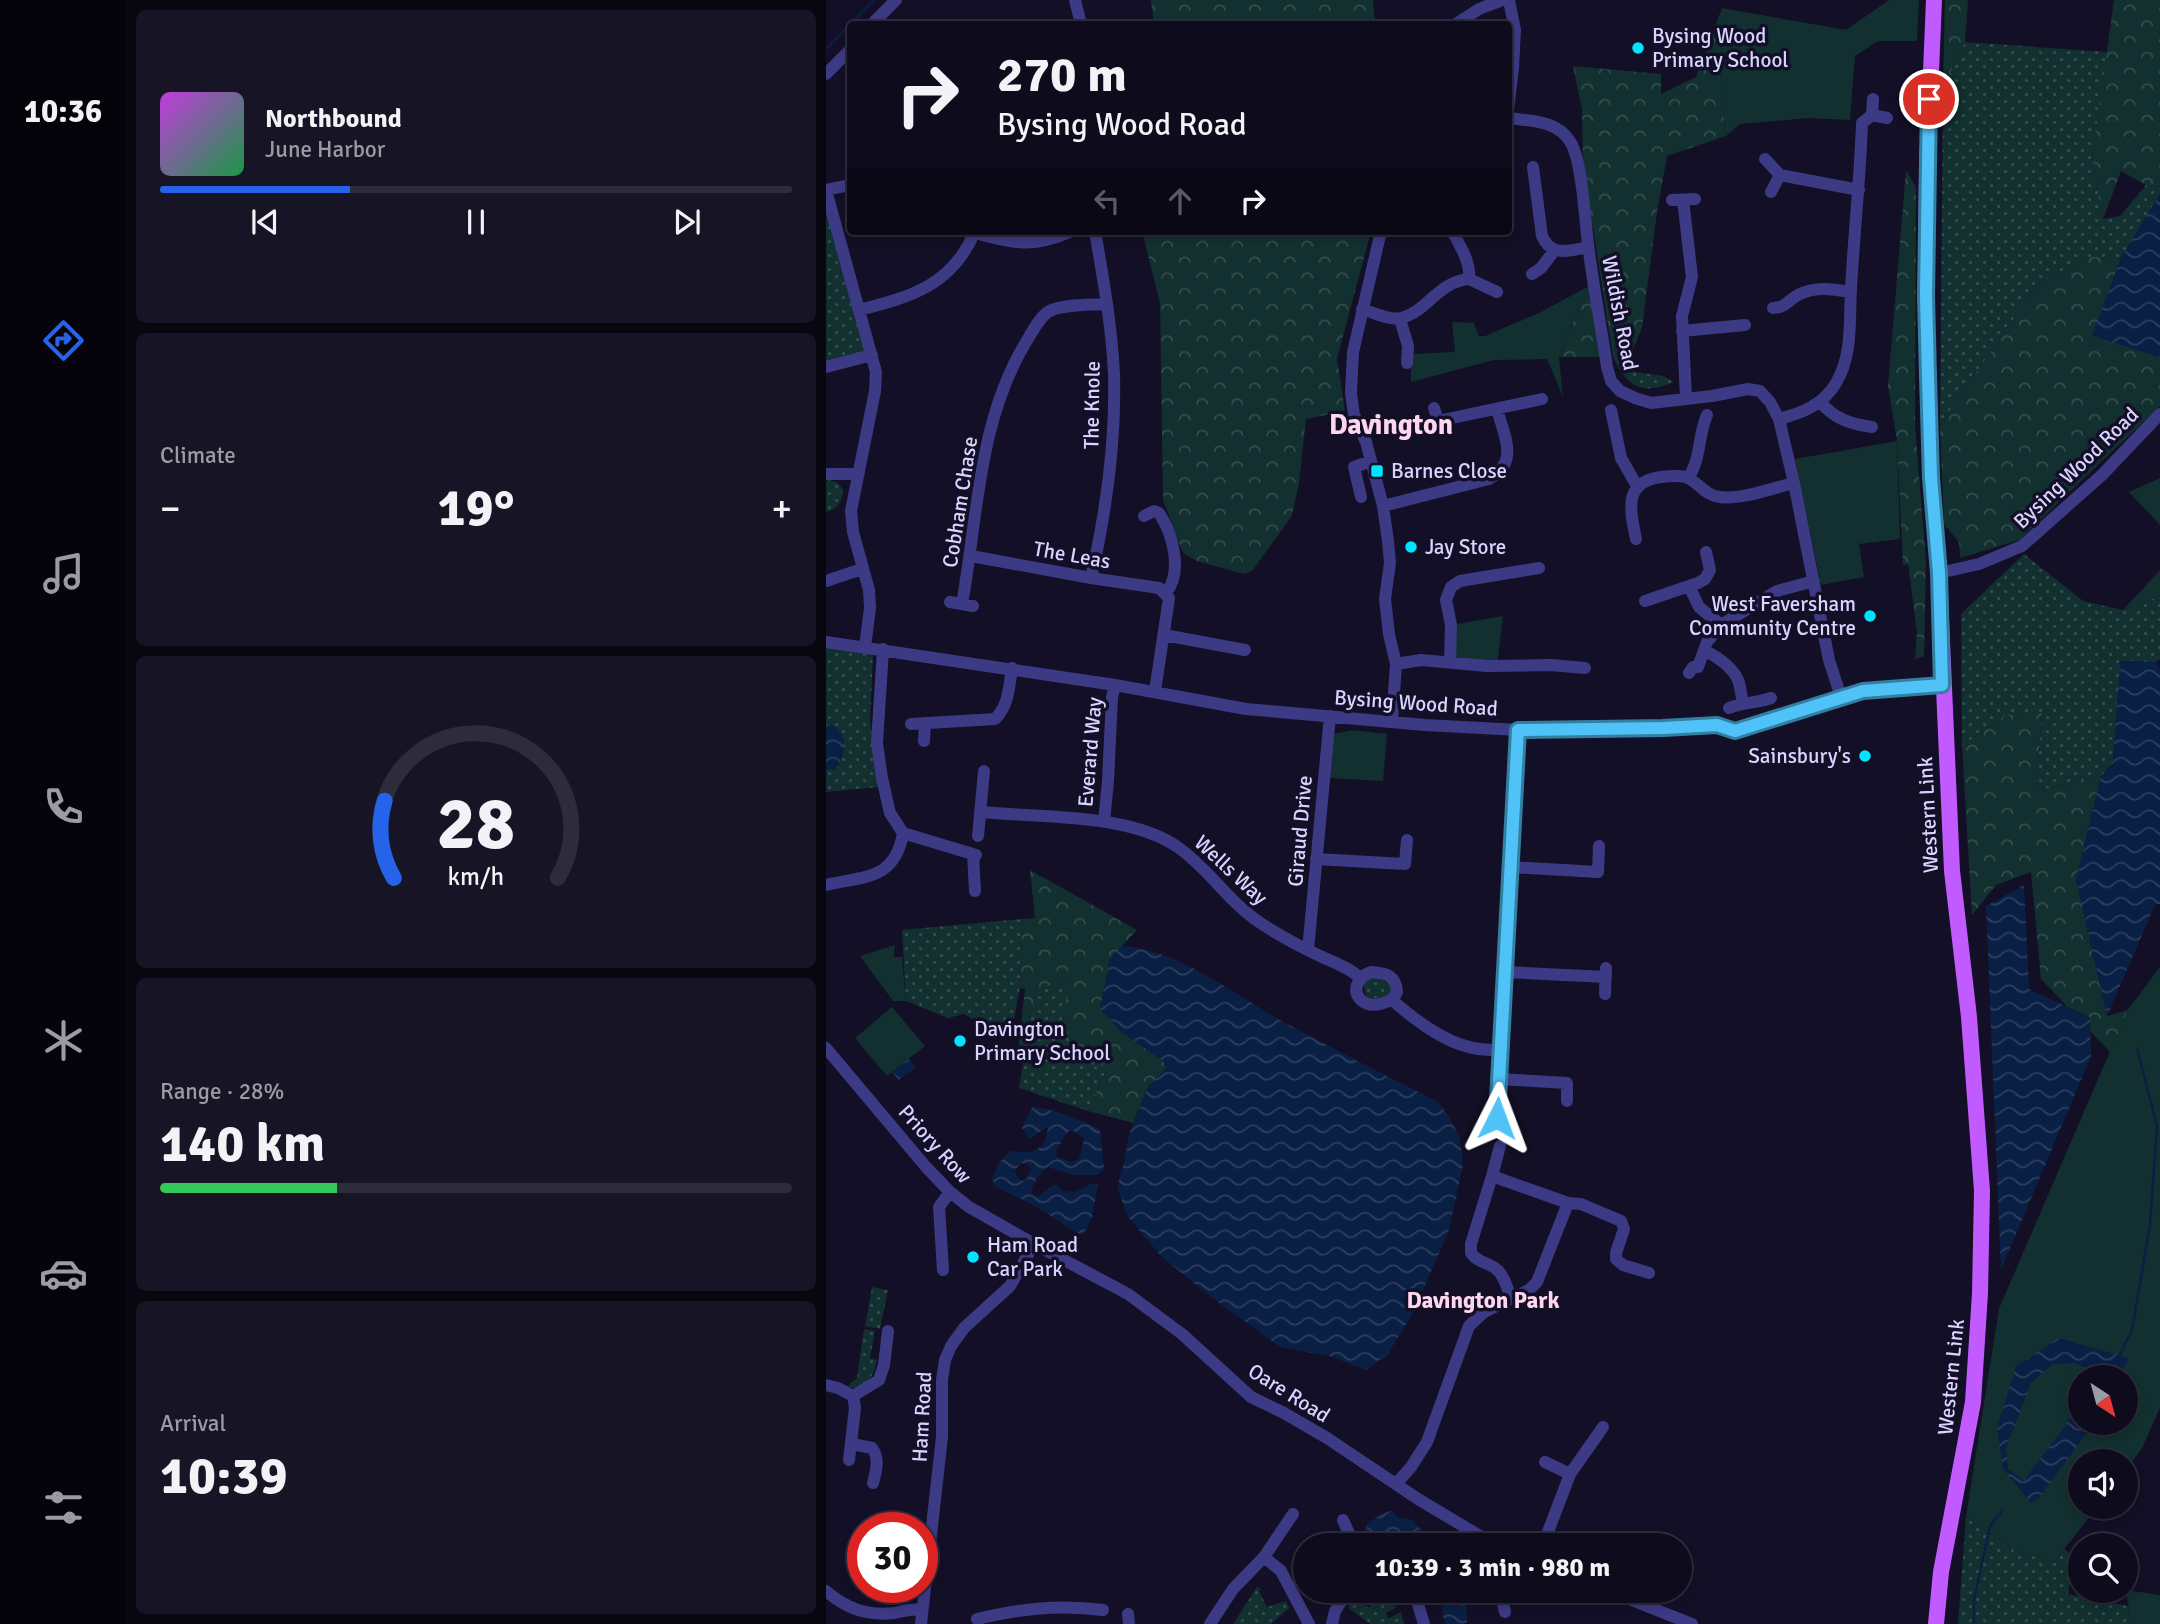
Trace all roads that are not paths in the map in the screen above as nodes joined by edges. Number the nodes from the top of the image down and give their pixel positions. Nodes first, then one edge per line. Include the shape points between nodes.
1 (896, 0) edge
2 (1075, 0) edge
3 (1506, 0) edge
4 (1934, 0) edge
5 (875, 21) edge
6 (1080, 21) edge
7 (1461, 21) edge
8 (847, 53) edge
9 (1512, 64) edge
10 (826, 74) edge
11 (1872, 99) dead end
12 (1872, 115) junction
13 (1887, 118) dead end
14 (1512, 119) edge
15 (1765, 159) dead end
16 (1533, 167) dead end
17 (1780, 175) junction
18 (847, 186) edge
19 (826, 190) edge
20 (1859, 190) junction
21 (1771, 192) dead end
22 (1684, 200) dead end
23 (973, 235) edge
24 (986, 235) edge
25 (1063, 235) edge
26 (1096, 235) edge
27 (1380, 235) edge
28 (1454, 235) edge
29 (1588, 247) junction
30 (1554, 251) junction
31 (1532, 274) dead end
32 (1469, 279) junction
33 (1497, 292) dead end
34 (1850, 292) junction
35 (1106, 304) junction
36 (1362, 309) junction
37 (859, 310) junction
38 (1781, 311) dead end
39 (1400, 319) junction
40 (1737, 323) dead end
41 (1682, 331) junction
42 (872, 355) junction
43 (1407, 363) dead end
44 (826, 368) edge
45 (1686, 398) junction
46 (1542, 399) dead end
47 (1820, 402) junction
48 (1434, 408) dead end
49 (1497, 409) junction
50 (1611, 410) dead end
51 (2160, 414) edge
52 (1779, 419) junction
53 (1709, 421) dead end
54 (1872, 427) dead end
55 (1371, 461) junction
56 (826, 474) edge
57 (858, 474) junction
58 (1688, 478) junction
59 (1794, 483) junction
60 (1637, 486) junction
61 (1361, 497) dead end
62 (1383, 506) junction
63 (1144, 516) dead end
64 (1631, 518) junction
65 (1617, 520) dead end
66 (1636, 539) dead end
67 (1706, 552) dead end
68 (971, 556) junction
69 (1529, 567) dead end
70 (862, 569) junction
71 (1939, 573) junction
72 (1091, 578) junction
73 (826, 581) edge
74 (1814, 581) junction
75 (1689, 586) junction
76 (1166, 593) junction
77 (1645, 602) dead end
78 (962, 604) dead end
79 (1721, 625) junction
80 (1164, 635) junction
81 (826, 642) edge
82 (865, 646) junction
83 (883, 649) junction
84 (1245, 650) dead end
85 (1704, 651) junction
86 (1450, 661) junction
87 (1396, 664) junction
88 (1564, 666) junction
89 (1012, 668) junction
90 (1585, 668) dead end
91 (1689, 673) dead end
92 (1563, 680) dead end
93 (1115, 685) junction
94 (1942, 685) junction
95 (1155, 691) junction
96 (1841, 697) junction
97 (1771, 698) dead end
98 (1743, 703) junction
99 (1729, 708) dead end
100 (1329, 716) junction
101 (1392, 722) junction
102 (925, 723) junction
103 (911, 724) dead end
104 (1518, 730) junction
105 (924, 741) dead end
106 (984, 771) dead end
107 (982, 812) junction
108 (1104, 822) junction
109 (903, 833) junction
110 (978, 836) dead end
111 (1407, 840) dead end
112 (1598, 846) dead end
113 (1316, 859) junction
114 (1510, 867) junction
115 (826, 885) edge
116 (975, 891) dead end
117 (1308, 950) junction
118 (1504, 972) junction
119 (1360, 978) junction
120 (1605, 994) dead end
121 (1392, 1000) junction
122 (826, 1048) edge
123 (1500, 1050) junction
124 (1499, 1079) junction
125 (1567, 1101) dead end
126 (1497, 1118) dead end
127 (1500, 1146) dead end
128 (1492, 1176) junction
129 (950, 1192) junction
130 (1568, 1203) junction
131 (1034, 1244) junction
132 (943, 1270) dead end
133 (1649, 1273) dead end
134 (1511, 1298) junction
135 (893, 1340) dead end
136 (826, 1385) edge
137 (853, 1396) junction
138 (1604, 1427) dead end
139 (852, 1444) junction
140 (849, 1460) dead end
141 (1545, 1462) dead end
142 (1570, 1474) junction
143 (873, 1483) dead end
144 (1396, 1484) junction
145 (1293, 1514) dead end
146 (1343, 1520) dead end
147 (1349, 1533) edge
148 (1476, 1533) edge
149 (1548, 1533) edge
150 (1264, 1557) junction
151 (826, 1591) edge
152 (1340, 1603) edge
153 (1418, 1603) edge
154 (1503, 1603) edge
155 (1639, 1603) edge
156 (922, 1610) junction
157 (1103, 1610) dead end
158 (1505, 1612) dead end
159 (1004, 1618) edge
160 (977, 1619) dead end
161 (921, 1624) edge
162 (1210, 1624) edge
163 (1309, 1624) edge
164 (1316, 1624) edge
165 (1323, 1624) edge
166 (1332, 1624) edge
167 (1424, 1624) edge
168 (1692, 1624) edge
169 (1936, 1624) edge

1 - 5 street
2 - 6 street
3 - 7 street
3 - 9 street via 1515,30
4 - 71 main road, Western Link via 1926,296 1931,478
8 - 10 street
11 - 12 street
12 - 13 street
12 - 20 street via 1863,123
14 - 29 street, Wildish Road via 1547,123 1571,142
15 - 17 street
16 - 30 street via 1531,186 1542,236
17 - 20 street
17 - 21 street
18 - 19 street
19 - 37 street
20 - 34 street
22 - 41 street via 1692,277
23 - 37 street via 961,258 932,285
24 - 25 street via 1020,244
26 - 35 street, The Knole
27 - 36 street
28 - 32 street
29 - 30 street
29 - 45 street, Wildish Road via 1611,381 1620,391 1651,402
30 - 31 street
32 - 33 street
32 - 39 street via 1455,280
34 - 38 street via 1812,289 1797,295
34 - 47 street via 1845,364
35 - 68 street, Cobham Chase via 1046,313 1011,367 994,415 979,482
35 - 72 street, The Knole via 1114,376 1112,437
36 - 39 street
36 - 55 street via 1351,393
37 - 42 street
39 - 43 street via 1413,346
40 - 41 street
41 - 45 street
42 - 44 street
42 - 57 street via 875,391
45 - 52 street, Wildish Road via 1760,391
46 - 49 street
47 - 52 street
47 - 54 street via 1858,431
48 - 49 street via 1438,421
49 - 62 street via 1509,453 1500,473
50 - 60 street via 1621,458
51 - 71 street, Bysing Wood Road via 2102,475 2022,546 1979,564
52 - 59 street, Wildish Road
53 - 58 street via 1699,437 1694,470
55 - 61 street via 1354,467
55 - 62 street
56 - 57 street
57 - 70 street via 851,511
58 - 59 street via 1706,492 1731,498
58 - 60 street via 1660,477
59 - 74 street, Wildish Road
60 - 64 street
62 - 87 street via 1390,563 1385,599
63 - 76 street via 1160,513 1173,549 1174,574
64 - 65 street
64 - 66 street
67 - 75 street via 1710,570 1705,579
68 - 72 street, The Leas
68 - 78 street, Cobham Chase
69 - 86 street via 1460,581 1451,587 1446,600
70 - 73 street
70 - 82 street via 870,608
71 - 94 main road, Western Link
72 - 76 street, The Leas via 1159,588
74 - 79 street via 1777,591
74 - 96 street, Wildish Road
75 - 77 street
75 - 79 street via 1699,607
76 - 80 street
79 - 85 street
80 - 84 street
80 - 95 street
81 - 82 street, Bysing Wood Road
82 - 83 street, Bysing Wood Road
83 - 89 street, Bysing Wood Road
83 - 109 street via 877,743 890,813
85 - 91 street via 1698,667
85 - 98 street via 1738,679
86 - 87 street
86 - 88 street
87 - 101 street
88 - 90 street
88 - 92 street
89 - 93 street, Bysing Wood Road
89 - 102 street via 1007,701 995,719
93 - 95 street, Bysing Wood Road
93 - 108 street, Everard Way
94 - 96 street, Bysing Wood Road
94 - 169 main road, Western Link via 1952,872 1969,1017 1982,1204 1973,1402 1941,1572
95 - 100 street, Bysing Wood Road via 1246,709
96 - 104 street, Bysing Wood Road via 1735,731 1717,725
97 - 98 street
98 - 99 street
100 - 101 street, Bysing Wood Road
100 - 113 street, Giraud Drive
101 - 104 street, Bysing Wood Road
102 - 103 street
102 - 105 street
104 - 114 street
106 - 107 street
107 - 108 street, Wells Way
107 - 110 street
108 - 117 street, Wells Way via 1157,835 1180,849 1237,906
109 - 115 street via 897,855 885,870
109 - 116 street via 974,854
111 - 113 street via 1405,863
112 - 114 street via 1598,872
113 - 117 street, Giraud Drive
114 - 118 street
117 - 119 street, Wells Way
118 - 120 street via 1606,972
118 - 123 street
119 - 121 street via 1357,990 1362,1000
119 - 121 street via 1371,972 1388,974 1396,985
121 - 123 street via 1454,1042
122 - 129 street, Priory Row
123 - 124 street
124 - 125 street via 1567,1083
124 - 126 street
127 - 128 street
128 - 130 street
128 - 134 street via 1471,1253 1496,1268
129 - 131 street, Priory Row
129 - 132 street via 940,1207
130 - 133 street via 1620,1221 1624,1229 1616,1259
130 - 134 street via 1537,1282
131 - 144 street, Oare Road via 1137,1299 1251,1397 1327,1438
131 - 156 street, Ham Road via 1010,1286 964,1328 945,1360 942,1437
134 - 144 street via 1483,1312 1469,1326 1427,1442
135 - 137 street via 879,1380
136 - 137 street
137 - 139 street
138 - 142 street
139 - 140 street
139 - 143 street via 875,1452
141 - 142 street
142 - 149 street
144 - 148 street, Oare Road
145 - 150 street
146 - 147 street
150 - 162 street via 1233,1589
150 - 163 street via 1281,1571
151 - 156 street via 857,1611 871,1614
152 - 166 street
153 - 167 street
154 - 158 street
155 - 168 street
156 - 161 street, Ham Road
157 - 159 street via 1068,1606 1028,1609
159 - 160 street
164 - 165 street

